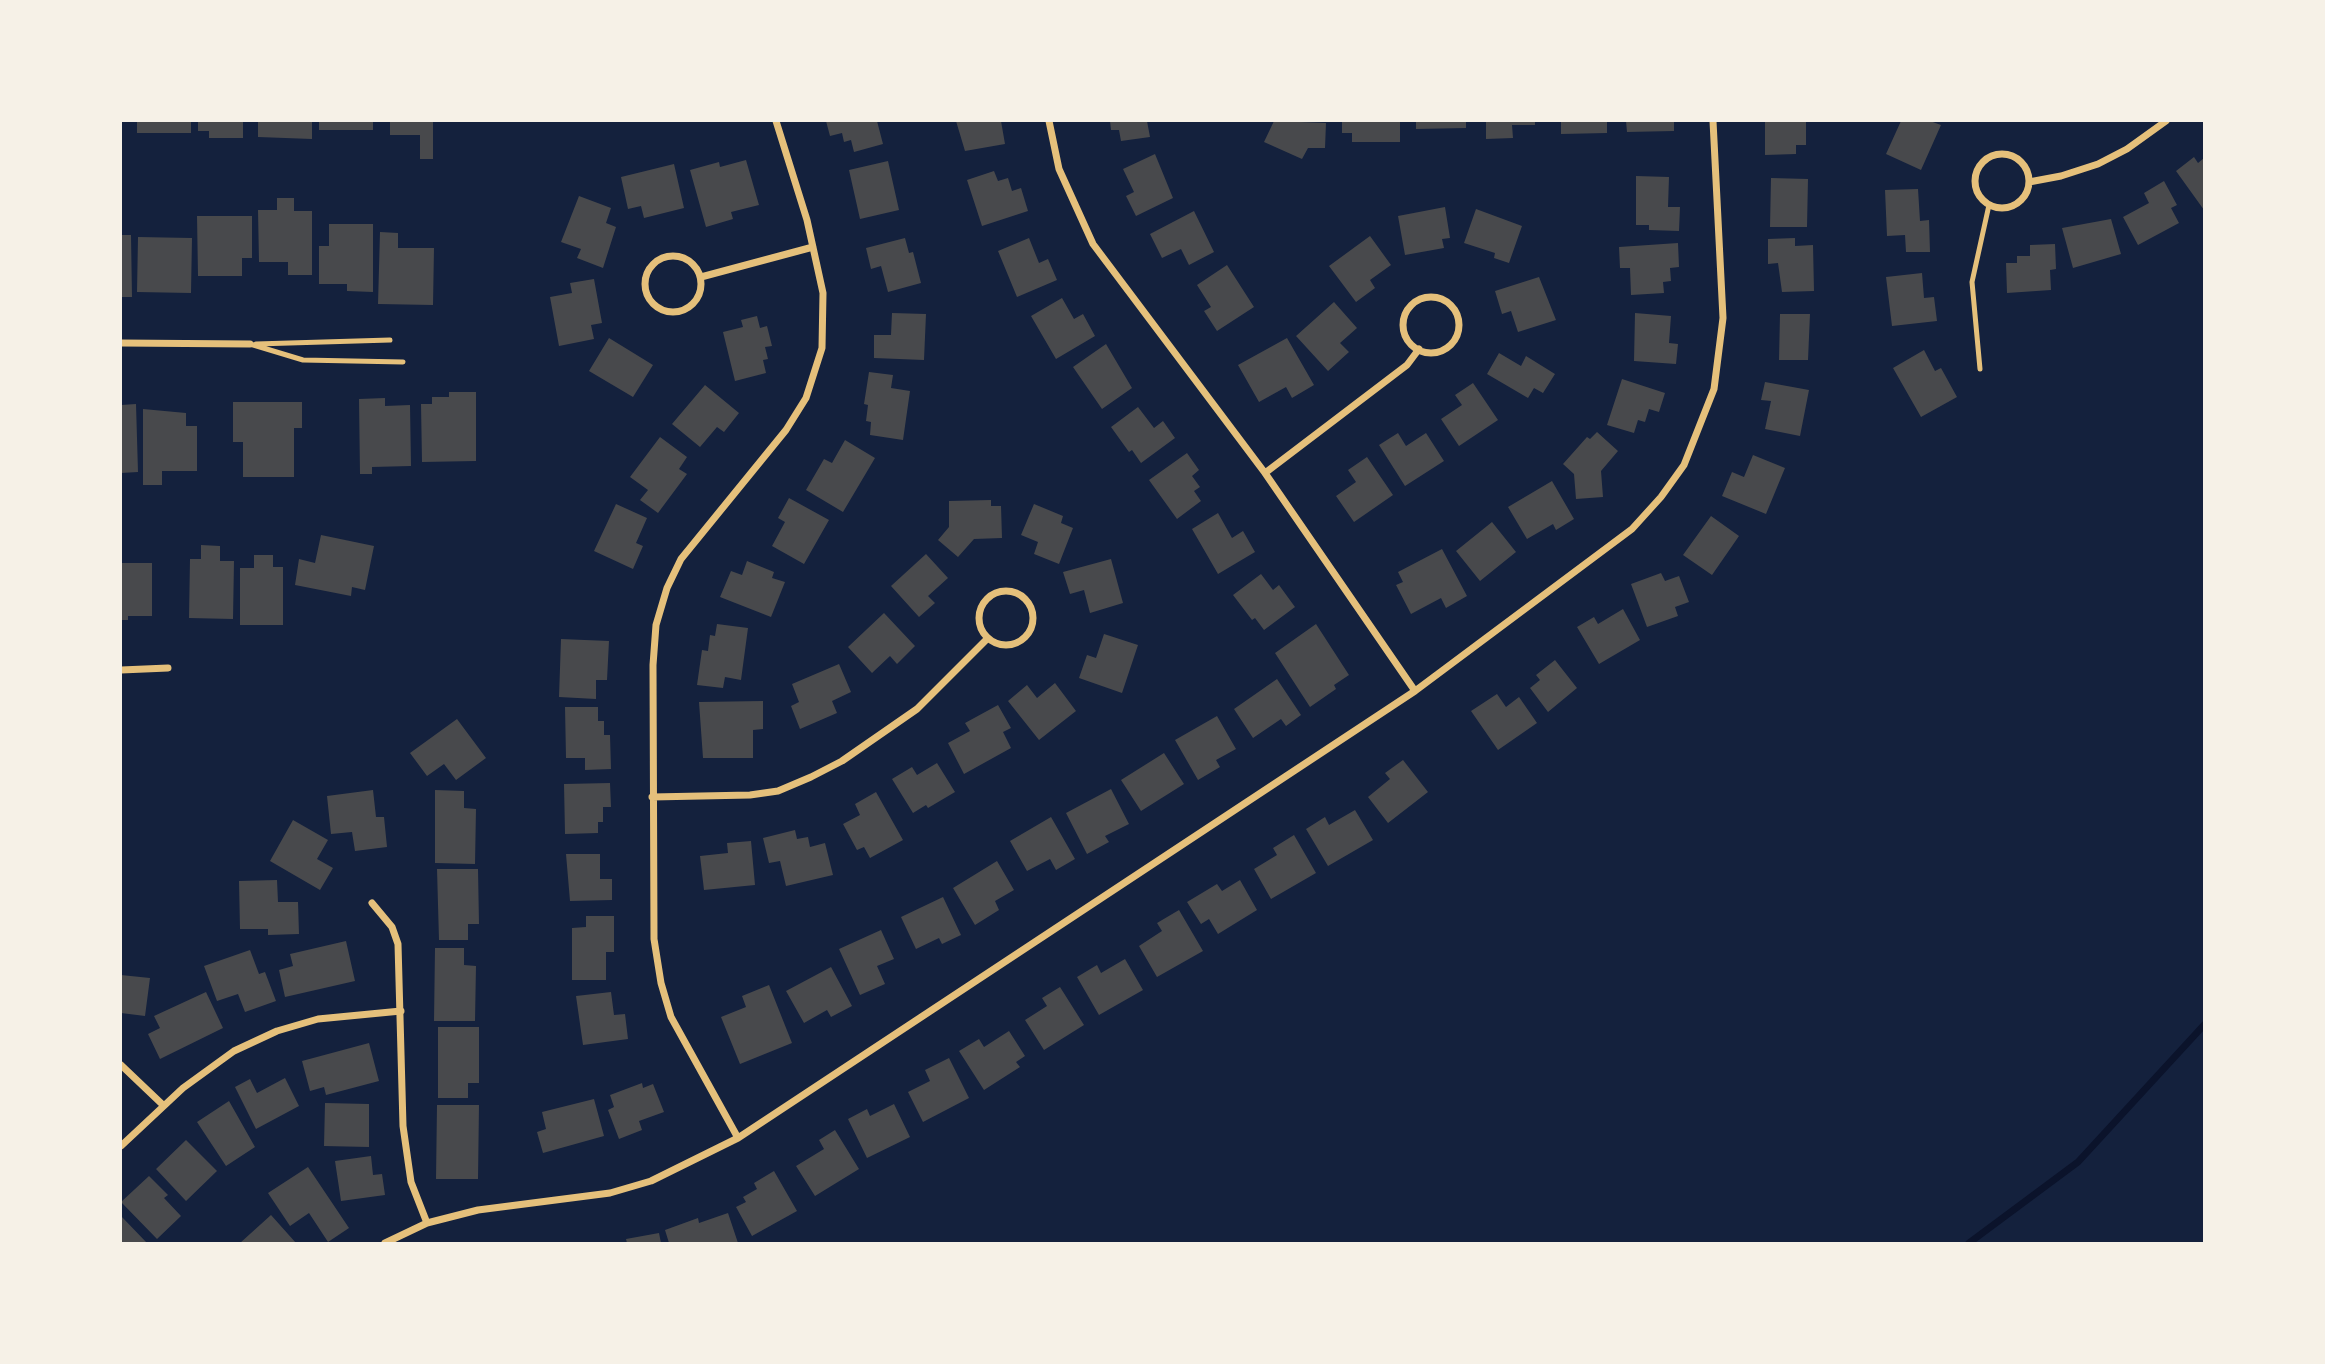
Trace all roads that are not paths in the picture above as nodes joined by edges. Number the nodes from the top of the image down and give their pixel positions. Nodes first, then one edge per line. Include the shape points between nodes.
1 (776, 121) edge
2 (1049, 121) edge
3 (1713, 121) edge
4 (2166, 121) edge
5 (2029, 182) junction
6 (1989, 205) junction
7 (813, 247) junction
8 (701, 277) junction
9 (390, 340) dead end
10 (121, 343) edge
11 (250, 344) junction
12 (1419, 349) junction
13 (404, 362) dead end
14 (1980, 369) dead end
15 (1265, 473) junction
16 (988, 638) junction
17 (168, 668) dead end
18 (121, 670) edge
19 (1415, 691) junction
20 (652, 797) junction
21 (372, 903) dead end
22 (401, 1011) junction
23 (121, 1065) edge
24 (163, 1105) junction
25 (738, 1138) junction
26 (121, 1146) edge
27 (427, 1223) junction
28 (385, 1243) edge

1 - 7 street
2 - 15 street via 1059,169 1093,244
3 - 19 street via 1723,318 1714,389 1684,465 1632,529
4 - 5 street via 2098,164
5 - 6 street via 2016,205
5 - 6 street via 2017,159 2001,154 1984,160 1975,184
6 - 14 lane via 1972,282
7 - 8 street
7 - 20 street via 824,318 822,348 806,398 786,430 681,559 656,625
8 - 8 street via 699,295 680,311 654,305 646,290 648,271 662,257 690,261
9 - 11 lane
10 - 11 street
11 - 13 lane via 303,360
12 - 12 street via 1446,348 1458,334 1457,315 1445,300 1420,299 1407,311 1406,337
12 - 15 street via 1407,365
15 - 19 street
16 - 16 street via 1013,644 1027,634 1033,617 1019,595 1002,591 981,606 979,624
16 - 20 street via 918,709 811,778 778,791 750,795
17 - 18 street
19 - 25 street
20 - 25 street via 654,939 661,983 671,1017
21 - 22 street via 393,927 398,944
22 - 24 street via 318,1019 277,1031 233,1051
22 - 27 street via 406,1156
23 - 24 street
24 - 26 street
25 - 27 street via 652,1181 610,1193 508,1204
27 - 28 street

